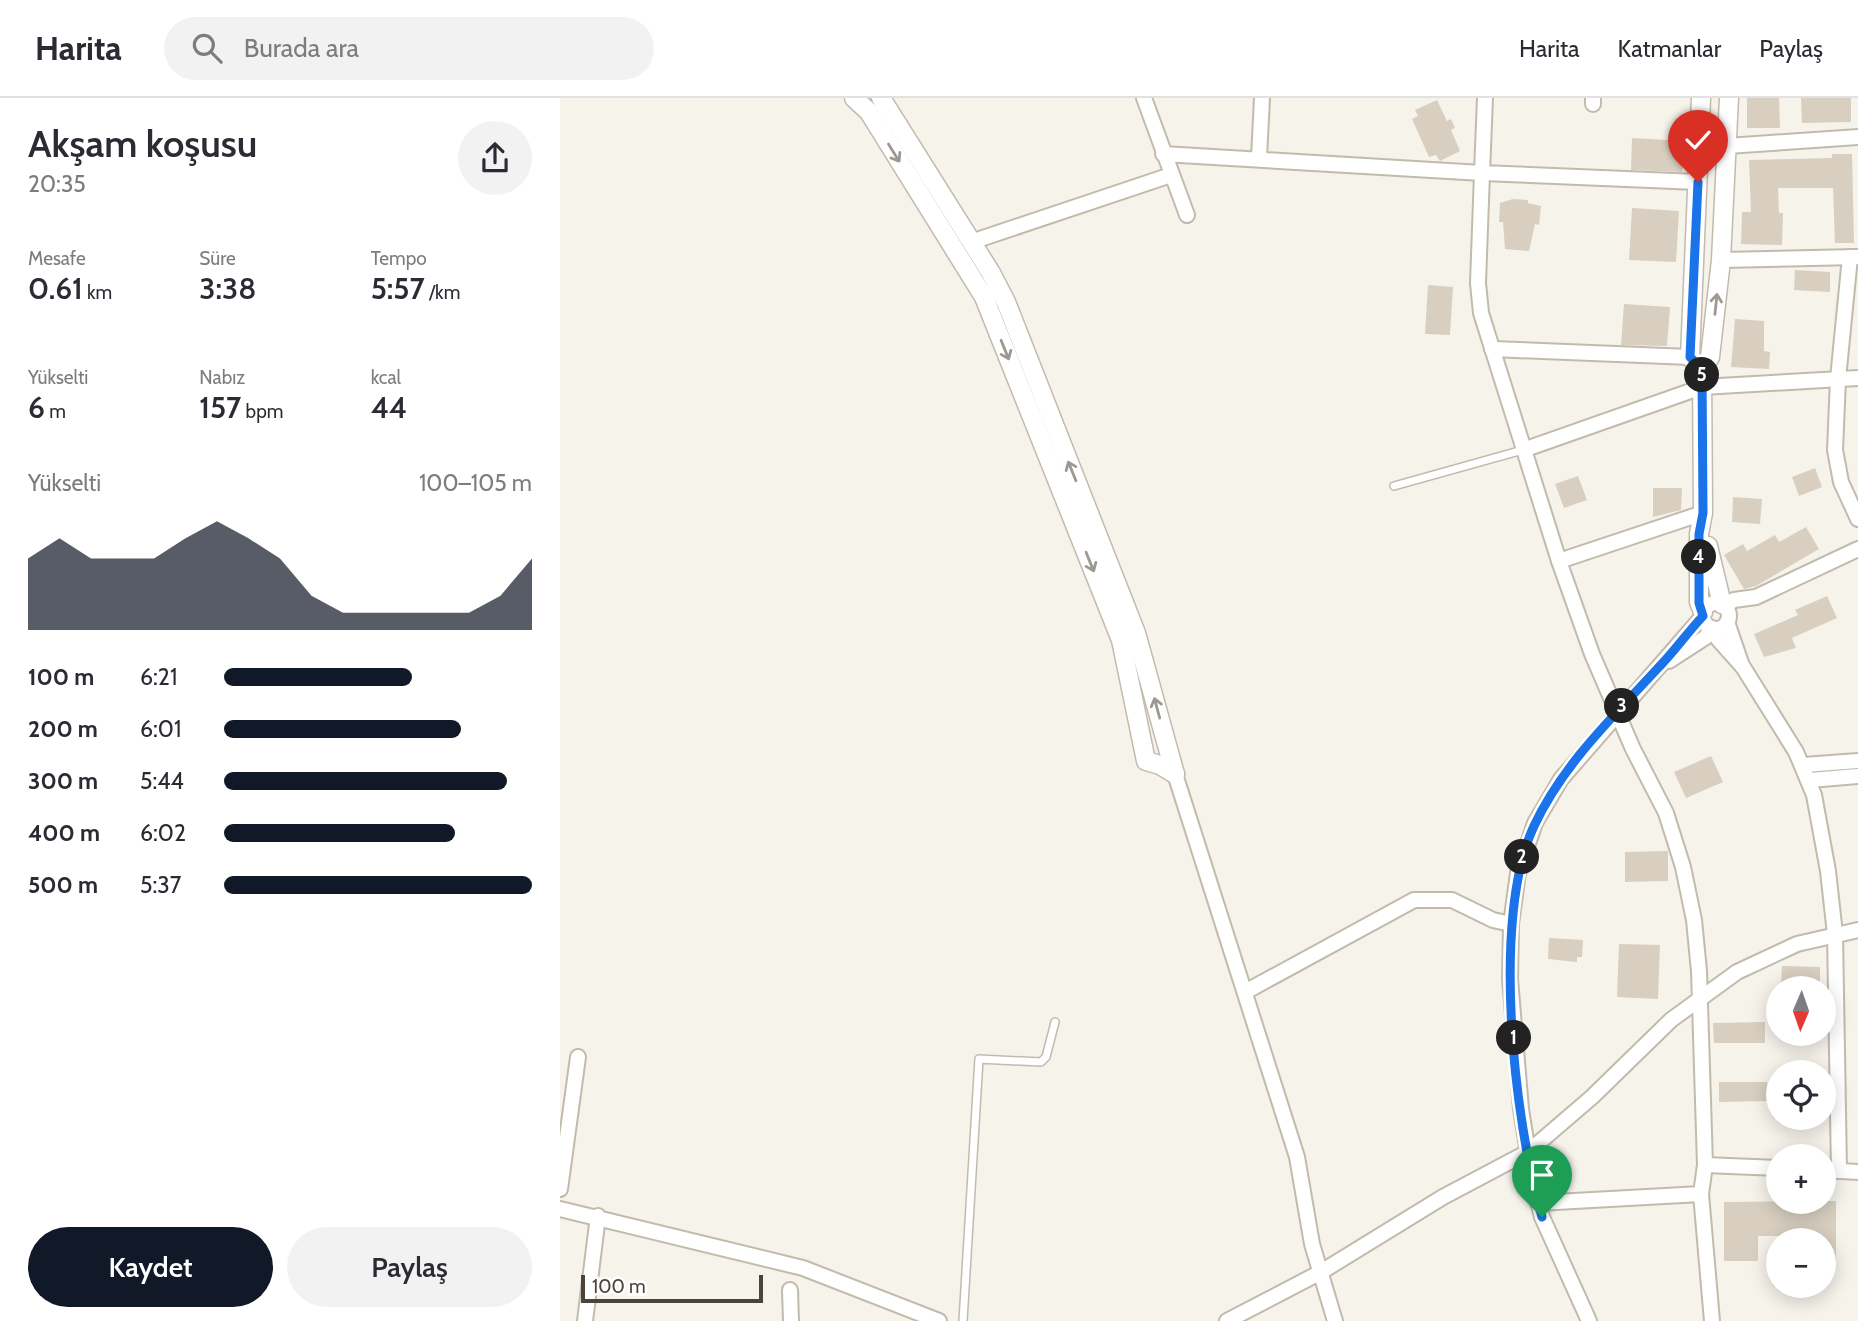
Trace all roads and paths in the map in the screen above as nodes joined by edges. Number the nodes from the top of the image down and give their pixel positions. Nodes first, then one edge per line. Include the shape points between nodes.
1 (854, 98) edge
2 (881, 98) edge
3 (1144, 98) edge
4 (1262, 98) edge
5 (1485, 98) edge
6 (1701, 98) edge
7 (1729, 98) edge
8 (1858, 137) edge
9 (1727, 146) junction
10 (1163, 154) junction
11 (1259, 158) junction
12 (1482, 173) junction
13 (1171, 175) junction
14 (1698, 182) junction
15 (1187, 215) dead end
16 (971, 242) junction
17 (1854, 257) edge
18 (1721, 260) junction
19 (1492, 349) junction
20 (1698, 371) junction
21 (1858, 377) edge
22 (1838, 379) junction
23 (1526, 449) junction
24 (1394, 486) dead end
25 (1703, 517) junction
26 (1858, 519) edge
27 (1858, 549) edge
28 (1559, 561) junction
29 (1703, 614) junction
30 (1721, 618) junction
31 (1662, 665) junction
32 (1617, 711) junction
33 (1858, 761) edge
34 (1804, 765) junction
35 (1175, 774) junction
36 (1858, 776) edge
37 (1810, 780) junction
38 (1511, 924) junction
39 (1858, 930) edge
40 (1835, 934) junction
41 (1245, 992) junction
42 (1700, 997) junction
43 (1055, 1022) dead end
44 (578, 1057) dead end
45 (1528, 1152) junction
46 (1704, 1165) junction
47 (1766, 1168) edge
48 (1836, 1171) edge
49 (1839, 1171) junction
50 (1858, 1172) edge
51 (560, 1189) edge
52 (1701, 1194) junction
53 (1538, 1203) junction
54 (560, 1209) edge
55 (598, 1216) junction
56 (1321, 1272) junction
57 (790, 1290) dead end
58 (585, 1321) edge
59 (791, 1321) edge
60 (939, 1321) edge
61 (963, 1321) edge
62 (1227, 1321) edge
63 (1335, 1321) edge
64 (1590, 1321) edge
65 (1712, 1321) edge

1 -> 35 street via 869,112 984,297 1121,640 1146,761
2 - 16 street
3 - 10 street
4 - 11 street
5 - 12 street
6 - 14 street
7 - 9 street
8 - 9 street
9 - 18 street
10 - 11 street
10 - 13 street
11 - 12 street
12 - 14 street
12 - 19 street via 1478,283
13 - 15 street
13 - 16 street
14 - 20 street
35 -> 16 street via 1136,633 1006,302
17 - 18 street
17 - 22 street
20 -> 18 street via 1710,357
19 - 20 street
19 - 23 street
20 - 22 street
20 - 23 street
20 - 25 street
21 - 22 street
22 - 26 street via 1836,462
23 - 24 lane
23 - 28 street
25 - 28 street
25 - 29 street via 1699,534
25 - 30 street
27 - 30 street
28 - 32 street
29 - 30 street via 1706,624
29 - 30 street via 1713,603
29 - 31 street
30 - 31 street via 1699,642
30 - 34 street via 1718,639 1743,667
31 - 32 street
32 - 38 street via 1568,769 1535,823 1521,859
32 - 42 street via 1661,802 1680,858 1694,920
33 - 34 street
34 - 37 street
35 - 41 street
36 - 37 street
37 - 40 street
38 - 41 street via 1452,900 1414,900
38 - 45 street via 1512,1017
39 - 40 street
40 - 42 street via 1769,955
40 - 49 street
41 - 56 street via 1297,1157
42 - 45 street
42 - 46 street
43 - 61 lane via 1041,1062 979,1059
44 - 51 street
45 - 53 street
45 - 56 street via 1432,1203
46 - 47 street
46 - 52 street
48 - 49 street
49 - 50 street
52 - 53 street
52 - 65 street
53 - 64 street
54 - 55 street
55 - 58 street
55 - 60 street via 803,1268
56 - 62 street
56 - 63 street
57 - 59 street

